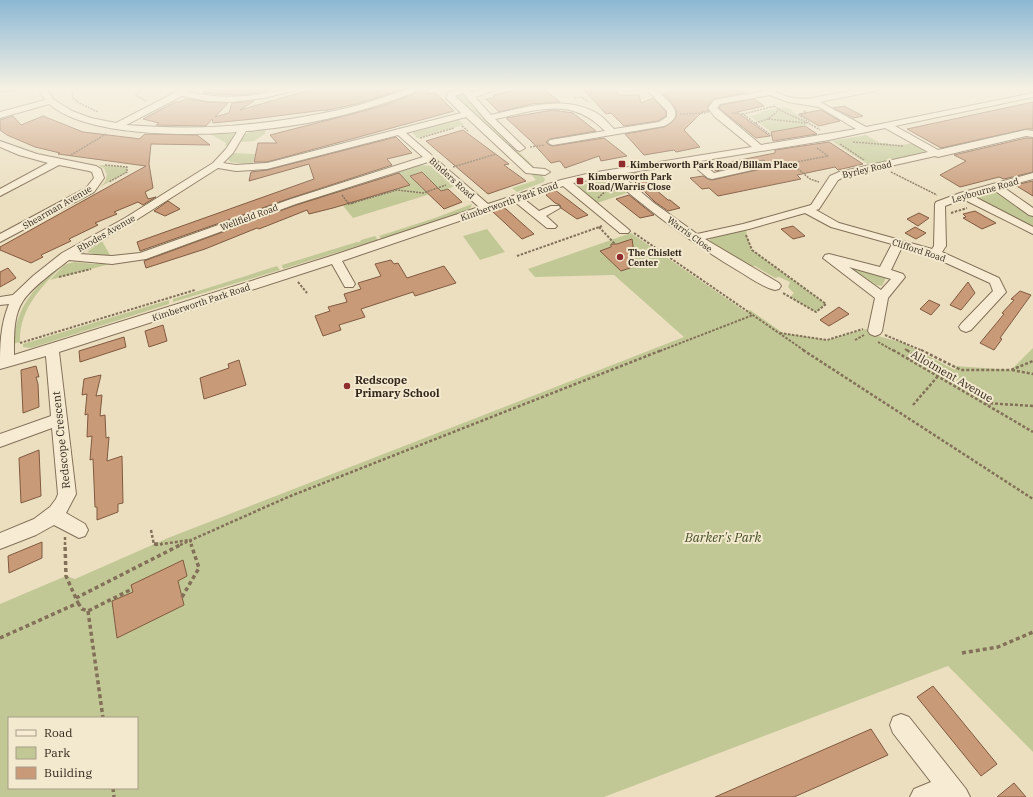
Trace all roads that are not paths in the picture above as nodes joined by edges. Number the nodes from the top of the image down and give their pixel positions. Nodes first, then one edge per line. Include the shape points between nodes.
1 (119, 126) edge
2 (264, 126) edge
3 (422, 126) edge
4 (480, 126) edge
5 (497, 126) edge
6 (606, 126) edge
7 (645, 126) edge
8 (732, 126) edge
9 (858, 126) edge
10 (887, 126) edge
11 (888, 126) edge
12 (242, 129) junction
13 (865, 130) junction
14 (611, 131) junction
15 (400, 132) junction
16 (1033, 134) edge
17 (553, 142) dead end
18 (0, 144) edge
19 (760, 149) junction
20 (938, 154) junction
21 (430, 158) junction
22 (693, 160) junction
23 (56, 163) junction
24 (763, 164) road end
25 (216, 165) junction
26 (545, 172) junction
27 (612, 173) junction
28 (1033, 176) edge
29 (561, 184) junction
30 (996, 187) junction
31 (0, 193) edge
32 (964, 195) junction
33 (516, 198) junction
34 (556, 208) dead end
35 (487, 209) junction
36 (807, 210) junction
37 (1033, 213) edge
38 (538, 216) junction
39 (551, 226) dead end
40 (1033, 230) edge
41 (624, 231) road end
42 (695, 238) junction
43 (0, 239) edge
44 (898, 243) junction
45 (935, 254) junction
46 (66, 256) junction
47 (335, 259) junction
48 (884, 272) junction
49 (348, 284) dead end
50 (775, 286) road end
51 (882, 297) junction
52 (17, 299) junction
53 (0, 300) edge
54 (966, 326) dead end
55 (875, 330) road end
56 (52, 349) junction
57 (4, 358) edge
58 (59, 419) junction
59 (0, 440) edge
60 (54, 516) junction
61 (79, 530) dead end
62 (0, 541) edge
63 (901, 725) dead end
64 (953, 791) edge
65 (922, 797) edge

1 - 12 street via 165,131
2 - 12 street
3 - 15 street
4 - 26 street via 530,171
5 - 26 street
6 - 14 street
7 - 14 street
8 - 19 street
9 - 13 street
10 - 13 street, Kimberworth Park Road
11 - 20 street
12 - 25 street, Rhodes Avenue via 230,151
13 - 19 street, Kimberworth Park Road via 831,139
14 - 17 street
15 - 21 street, Binders Road
15 - 25 street via 267,166 236,168
16 - 20 street, Byrley Road via 1026,133
18 - 23 street, Shearman Avenue via 20,153
19 - 22 street, Kimberworth Park Road
20 - 36 street, Byrley Road via 843,174 834,178 815,207
21 - 35 street, Binders Road
21 - 46 street, Wellfield Road via 292,202 155,252 115,260
22 - 24 street via 712,176
22 - 27 street, Kimberworth Park Road
23 - 31 street
23 - 43 street, Shearman Avenue via 92,168 97,171 100,178 90,190
25 - 46 street, Rhodes Avenue
26 - 29 street
27 - 29 street, Kimberworth Park Road
27 - 42 street, Warris Close via 631,191
28 - 30 street, Leybourne Road
29 - 33 street, Kimberworth Park Road
29 - 41 street via 592,204
30 - 32 street, Leybourne Road
30 - 37 street
32 - 40 street
32 - 45 street, Leybourne Road via 940,204 940,246
33 - 35 street, Kimberworth Park Road
33 - 38 street
34 - 38 street
35 - 47 street, Kimberworth Park Road
36 - 42 street, Byrley Road
36 - 44 street, Clifford Road via 835,225
38 - 39 street
42 - 50 street, Warris Close via 730,262
44 - 45 street, Clifford Road
44 - 48 street
45 - 54 street, Clifford Road via 995,281 1000,292
46 - 52 street, Rhodes Avenue
47 - 49 street
47 - 56 street, Kimberworth Park Road
48 - 51 street via 899,277
48 - 51 street via 829,258
51 - 55 street
52 - 53 street
52 - 57 street, Rhodes Avenue via 6,333
56 - 57 street, Kimberworth Park Road
56 - 58 street, Redscope Crescent
58 - 59 street
58 - 60 street, Redscope Crescent via 67,494 64,504
60 - 61 street
60 - 62 street, Redscope Crescent via 40,525
63 - 64 street
64 - 65 street

